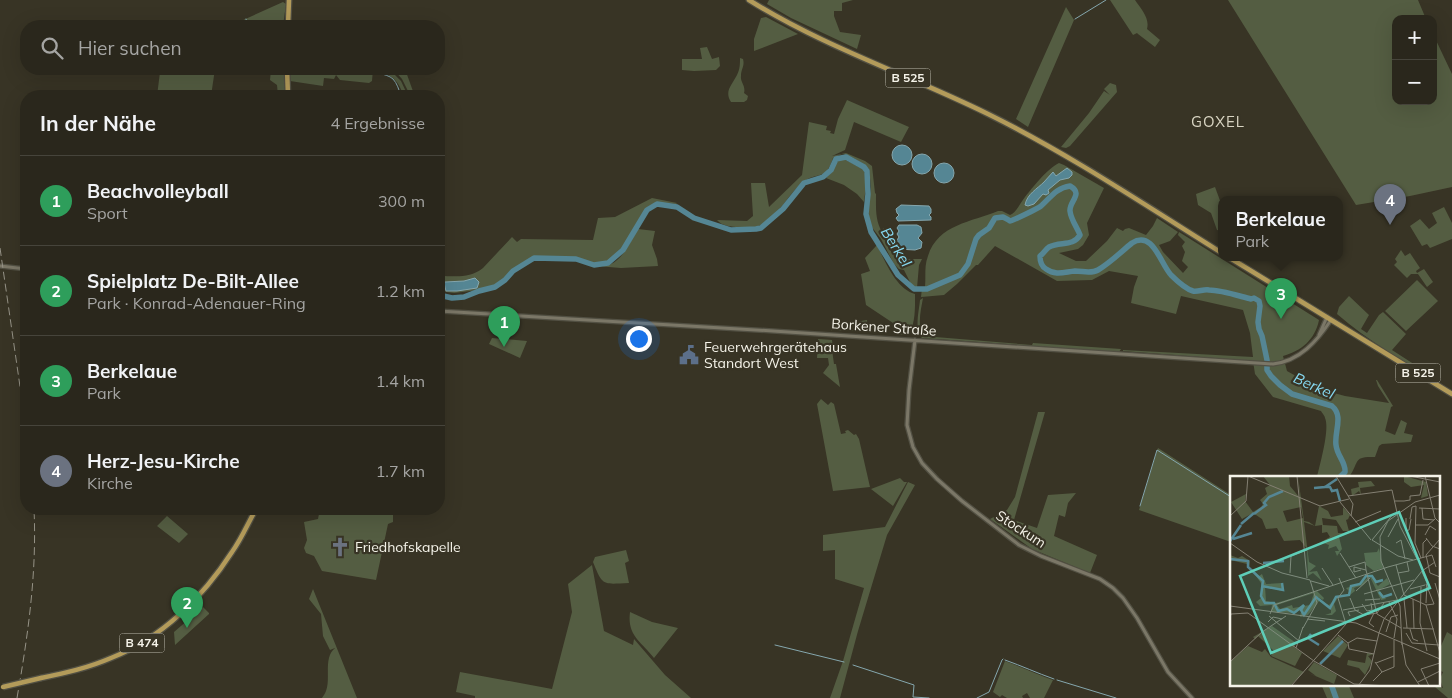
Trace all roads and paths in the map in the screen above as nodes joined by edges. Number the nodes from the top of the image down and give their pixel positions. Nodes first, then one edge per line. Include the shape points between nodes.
1 (289, 0) edge
2 (748, 0) edge
3 (288, 20) edge
4 (287, 75) edge
5 (288, 90) edge
6 (1218, 251) edge
7 (1235, 261) edge
8 (0, 266) edge
9 (20, 268) edge
10 (445, 311) edge
11 (1329, 319) junction
12 (915, 340) junction
13 (1452, 394) edge
14 (253, 515) edge
15 (1, 688) edge
16 (1192, 698) edge

1 - 3 main road
2 - 6 main road, B 525 via 822,40 1021,131
4 - 5 main road
7 - 11 main road, B 525
8 - 9 street
10 - 12 street, Borkener Straße
11 - 12 street, Borkener Straße via 1302,354 1290,361 1273,364
11 - 13 main road, B 525
12 - 16 street, Stockum via 907,426 922,463 962,501 1019,545 1100,580 1116,591 1137,618 1168,672
14 - 15 main road, B 474, bridge via 213,579 164,628 113,658

